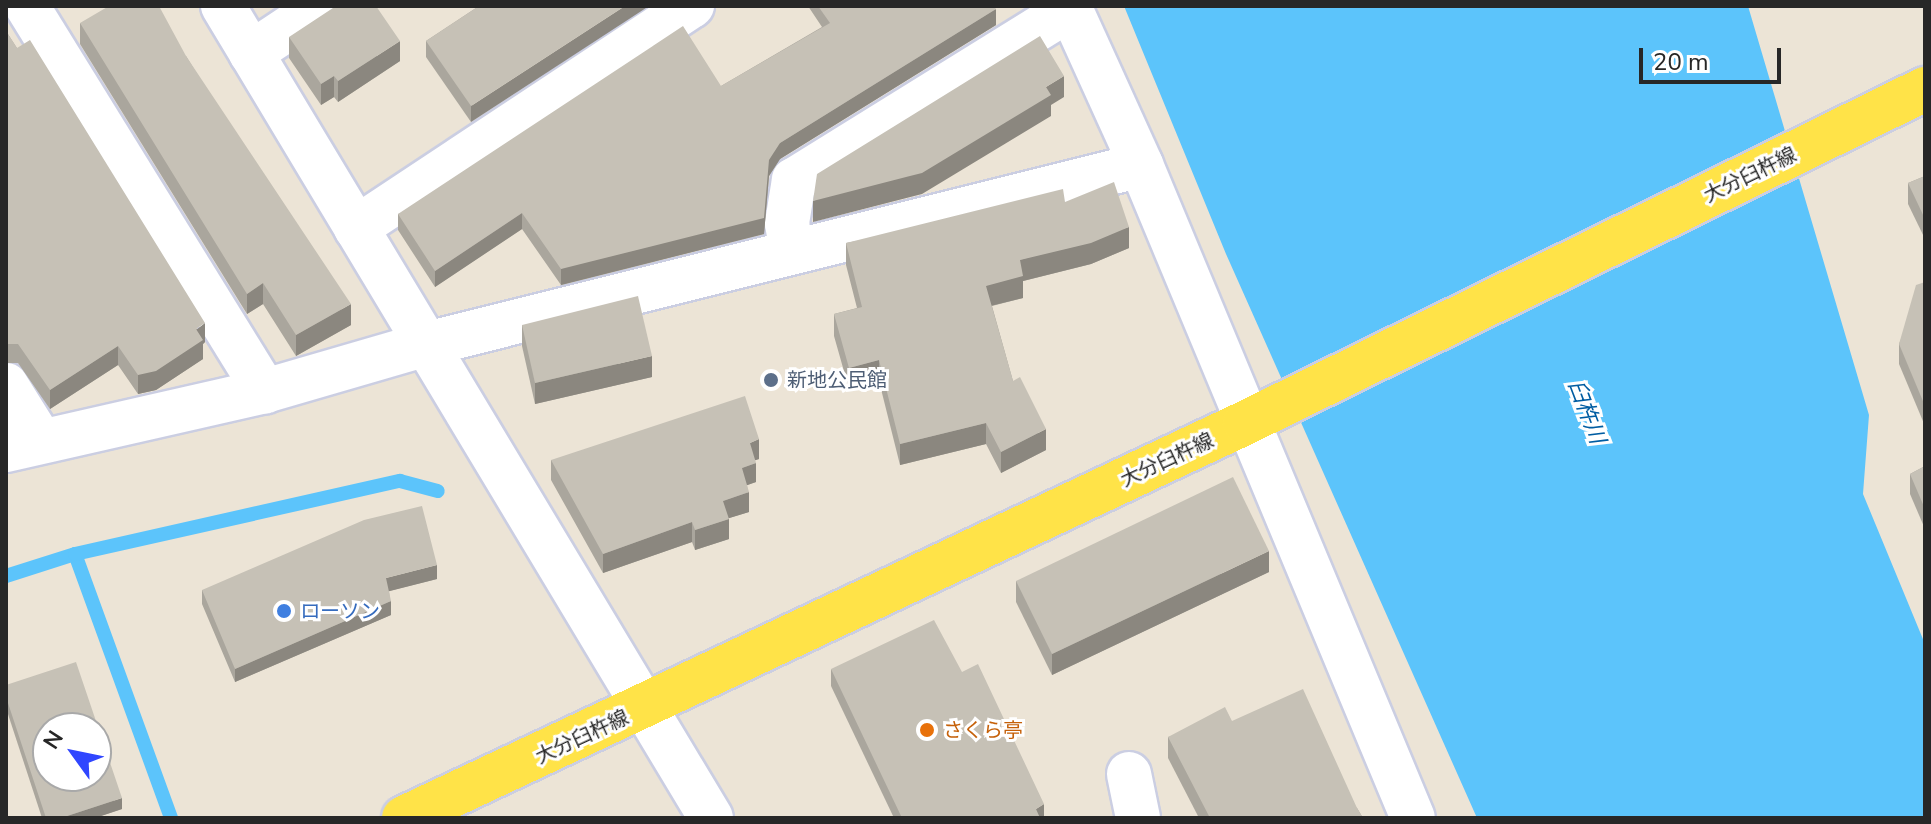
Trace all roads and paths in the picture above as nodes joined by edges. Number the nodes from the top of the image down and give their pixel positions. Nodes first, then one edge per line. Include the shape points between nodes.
1 (27, 6) edge
2 (223, 6) edge
3 (322, 6) edge
4 (692, 6) edge
5 (1070, 7) edge
6 (251, 53) junction
7 (1925, 89) edge
8 (1141, 165) junction
9 (356, 228) junction
10 (792, 252) junction
11 (427, 344) junction
12 (6, 385) edge
13 (265, 391) junction
14 (1258, 416) junction
15 (24, 446) edge
16 (644, 708) junction
17 (1129, 774) dead end
18 (404, 818) edge
19 (711, 818) edge
20 (1138, 818) edge
21 (1413, 818) edge

1 - 13 street
2 - 6 street
3 - 6 street
4 - 9 street
5 - 8 street
5 - 10 street via 794,180 787,223
6 - 9 street
7 - 14 main road, 大分臼杵線
8 - 10 street
8 - 14 street
9 - 11 street
10 - 11 street
11 - 13 street
11 - 16 street
12 - 15 street
13 - 15 street
14 - 16 main road, 大分臼杵線
14 - 21 street
16 - 18 main road, 大分臼杵線
16 - 19 street
17 - 20 street

